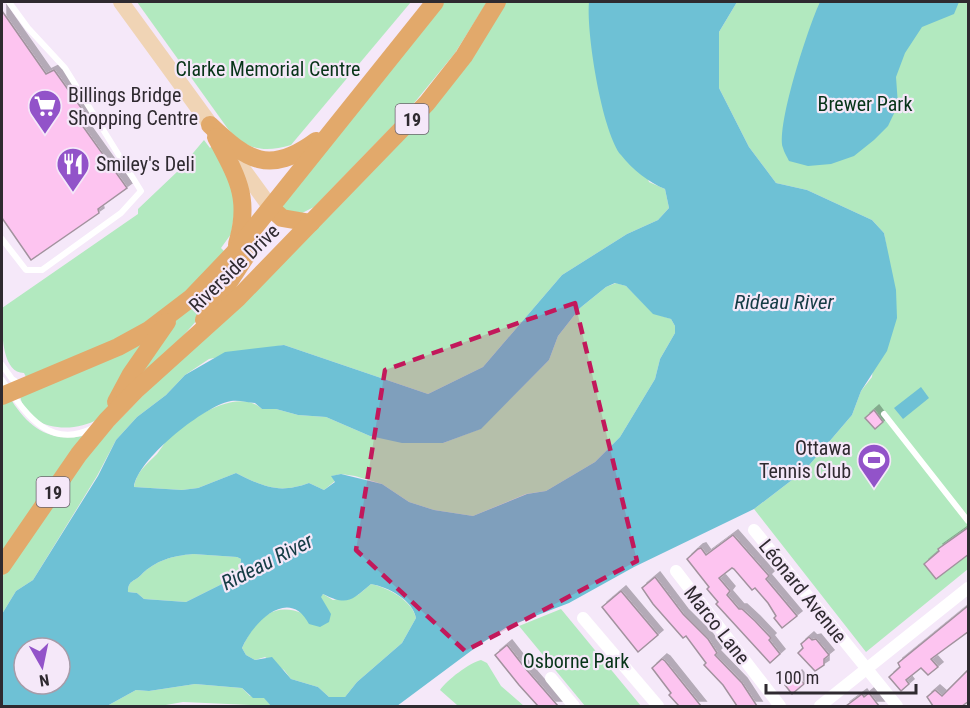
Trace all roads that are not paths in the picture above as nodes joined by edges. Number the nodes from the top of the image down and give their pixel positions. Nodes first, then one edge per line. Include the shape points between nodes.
1 (9, 2) edge
2 (121, 2) edge
3 (435, 2) edge
4 (497, 2) edge
5 (210, 125) junction
6 (331, 129) junction
7 (271, 208) junction
8 (311, 223) junction
9 (2, 238) edge
10 (234, 253) junction
11 (176, 310) junction
12 (192, 339) junction
13 (2, 364) edge
14 (9, 388) edge
15 (884, 414) dead end
16 (107, 420) junction
17 (969, 521) edge
18 (754, 530) dead end
19 (2, 566) edge
20 (676, 572) dead end
21 (969, 588) edge
22 (584, 618) dead end
23 (866, 670) junction
24 (551, 678) dead end
25 (574, 706) edge
26 (658, 706) edge
27 (780, 706) edge
28 (820, 706) edge
29 (897, 706) edge

1 - 9 lane via 65,68 141,191 121,213 42,270 26,270
2 - 5 main road
3 - 6 main road, Riverside Drive
4 - 8 main road, Riverside Drive / 19 via 464,56 427,103
5 - 6 main road via 234,147 261,161 291,157
5 - 7 main road
5 - 10 main road via 237,177 243,200 244,215
6 - 7 main road, Riverside Drive
7 - 8 main road via 282,218
7 - 10 main road, Riverside Drive
7 - 12 main road via 269,224
8 - 12 main road, Riverside Drive / 19
10 - 11 main road, Riverside Drive
11 - 14 main road, Riverside Drive via 118,347
11 - 16 main road via 131,374
12 - 16 main road, Riverside Drive / 19
13 - 14 lane via 15,382
14 - 16 lane via 33,421 55,432 84,431
15 - 17 lane
16 - 19 main road, Riverside Drive / 19
18 - 23 street, Léonard Avenue
20 - 27 street, Marco Lane
21 - 23 street
22 - 26 street
23 - 28 street
23 - 29 street, Léonard Avenue
24 - 25 street

